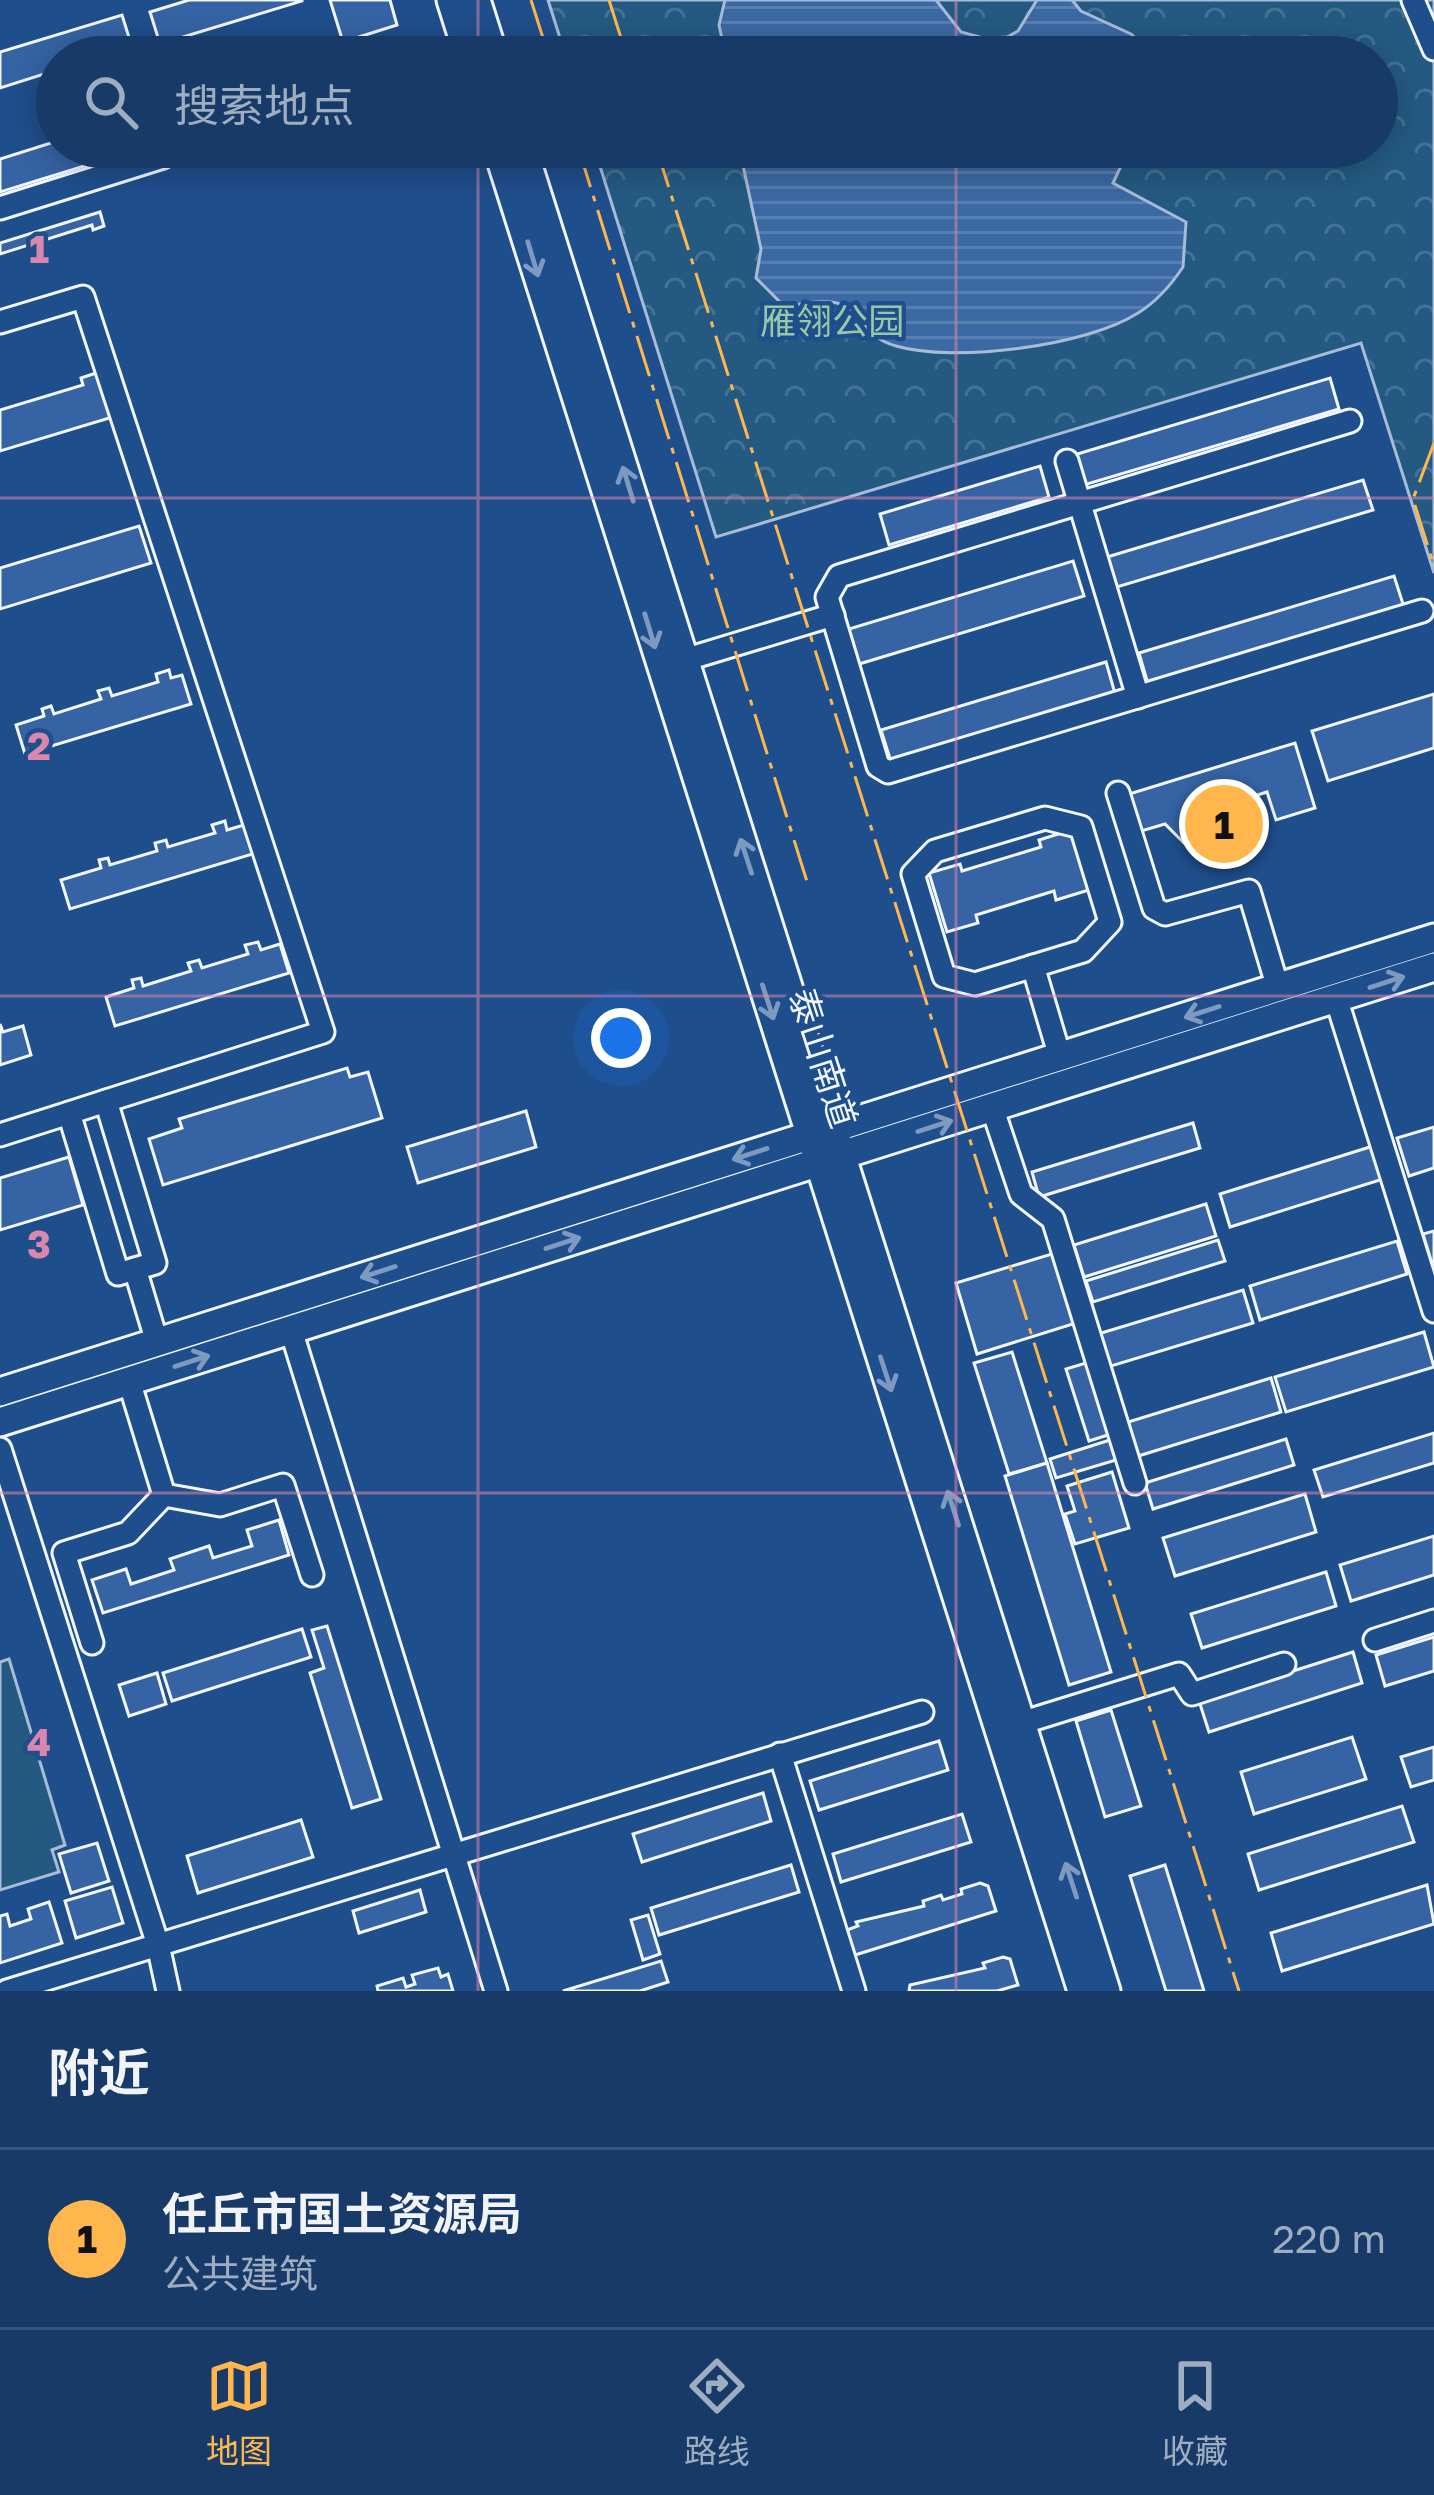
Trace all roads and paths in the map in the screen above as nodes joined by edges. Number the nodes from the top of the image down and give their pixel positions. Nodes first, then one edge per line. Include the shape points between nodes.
1 (451, 0) edge
2 (476, 0) edge
3 (1413, 0) edge
4 (462, 36) edge
5 (487, 36) edge
6 (1434, 49) edge
7 (129, 168) edge
8 (504, 168) edge
9 (529, 168) edge
10 (0, 208) edge
11 (0, 322) edge
12 (1351, 421) dead end
13 (1067, 461) dead end
14 (1080, 503) junction
15 (1422, 611) dead end
16 (833, 616) junction
17 (684, 660) junction
18 (1138, 697) junction
19 (1118, 793) dead end
20 (1434, 938) edge
21 (1033, 966) junction
22 (1434, 968) edge
23 (1278, 988) junction
24 (1336, 998) junction
25 (1060, 1057) junction
26 (106, 1101) junction
27 (992, 1107) junction
28 (69, 1113) junction
29 (0, 1135) edge
30 (825, 1145) junction
31 (135, 1269) junction
32 (1434, 1312) edge
33 (291, 1330) junction
34 (157, 1342) junction
35 (129, 1381) junction
36 (0, 1392) edge
37 (0, 1422) edge
38 (0, 1449) edge
39 (1135, 1483) dead end
40 (164, 1495) junction
41 (312, 1575) dead end
42 (1434, 1622) edge
43 (1376, 1640) dead end
44 (92, 1643) dead end
45 (1284, 1664) dead end
46 (922, 1712) dead end
47 (1021, 1724) junction
48 (780, 1754) junction
49 (453, 1854) junction
50 (158, 1945) junction
51 (7, 1991) edge
52 (168, 1991) edge
53 (496, 1991) edge
54 (854, 1991) edge
55 (1082, 1991) edge
56 (1106, 1991) edge

1 - 4 main road
2 - 5 main road
3 - 6 lane
7 - 10 lane
8 -> 30 main road, 泰山南道
17 -> 9 main road, 泰山南道
11 - 26 lane via 83,297 323,1031
12 - 14 lane
13 - 14 lane
14 - 16 lane via 839,575 827,597
14 - 18 lane
15 - 18 lane
16 - 17 lane
16 - 18 lane via 878,766 888,772
30 -> 17 main road, 泰山南道
19 - 23 lane via 1154,908 1165,914 1249,891
20 - 23 main road
21 - 21 lane via 975,984 944,976 913,874 935,851 1045,818 1082,827 1110,922 1083,951
21 - 25 lane
24 -> 22 main road
23 -> 25 main road
24 - 27 main road
24 - 32 lane
25 - 30 main road
26 - 28 lane
26 - 31 lane via 155,1264
30 -> 27 main road
27 - 39 lane via 1021,1194 1053,1219
28 - 29 lane
28 - 31 lane via 118,1274
33 -> 30 main road
30 -> 34 main road
47 -> 30 main road, 泰山南道
30 -> 55 main road, 泰山南道
31 - 34 lane
35 -> 33 main road
33 - 49 lane
34 - 36 main road
35 - 37 main road
35 - 40 lane
38 - 50 lane
40 - 41 lane via 220,1504 284,1485
40 - 44 lane via 128,1533 64,1553
42 - 43 lane
45 - 47 lane via 1192,1694 1179,1674
46 - 48 lane
56 -> 47 main road, 泰山南道
48 - 49 lane
48 - 54 lane
49 - 50 lane
49 - 53 lane
50 - 51 lane
50 - 52 lane

